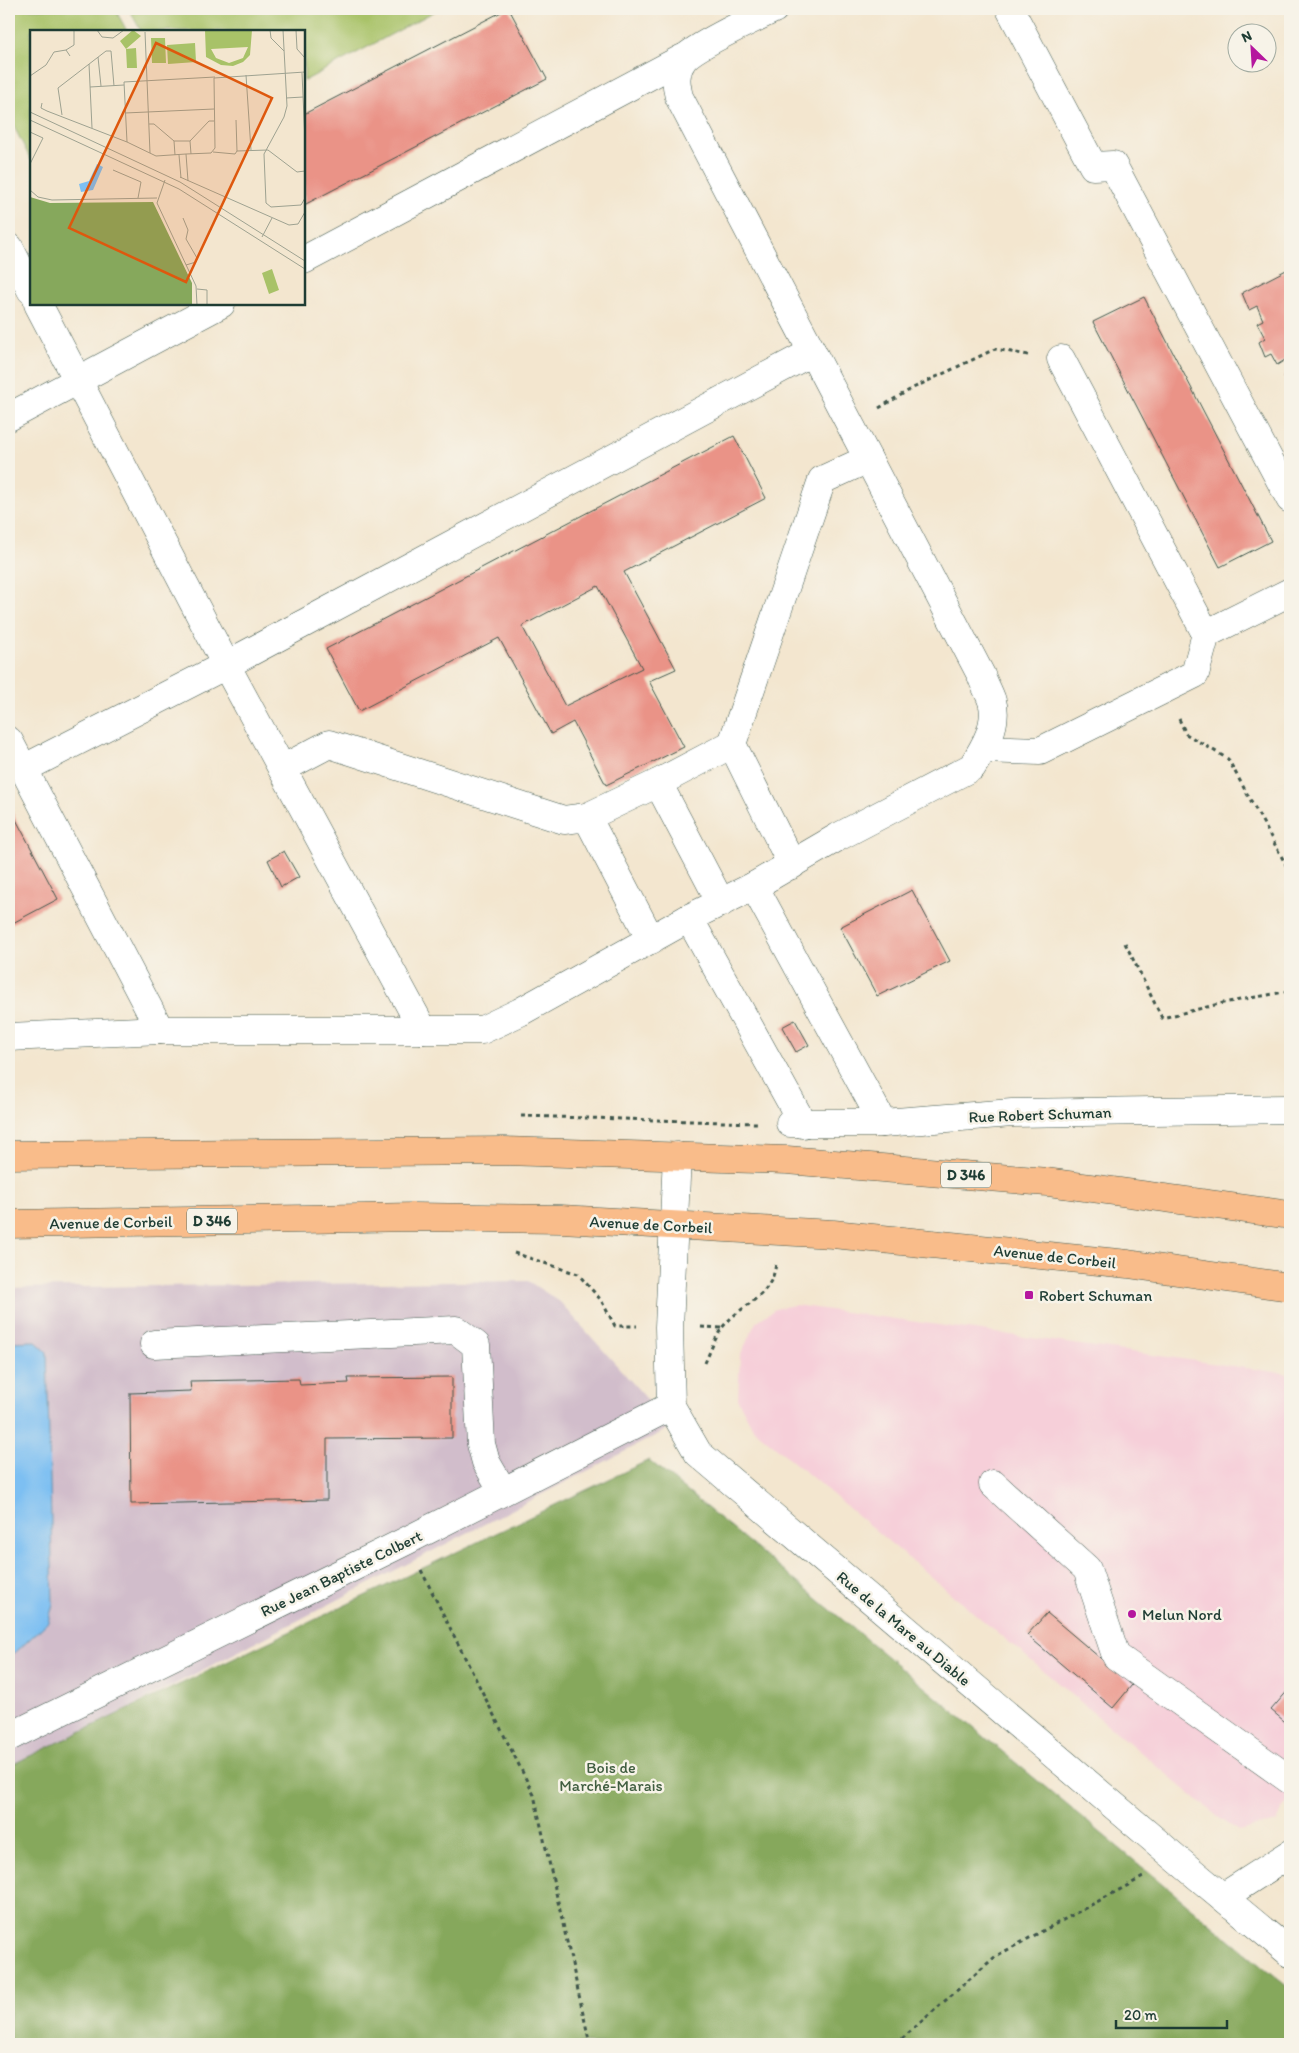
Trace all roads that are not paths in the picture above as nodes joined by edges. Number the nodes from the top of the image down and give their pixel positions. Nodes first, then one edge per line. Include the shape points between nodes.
1 (774, 9) edge
2 (1010, 9) edge
3 (683, 58) junction
4 (9, 246) edge
5 (305, 259) edge
6 (30, 288) edge
7 (39, 305) edge
8 (219, 305) edge
9 (812, 352) junction
10 (1061, 359) road end
11 (78, 380) junction
12 (9, 417) edge
13 (868, 459) junction
14 (1290, 499) edge
15 (1290, 592) edge
16 (1206, 634) junction
17 (226, 665) junction
18 (9, 740) edge
19 (732, 744) junction
20 (984, 749) junction
21 (23, 768) junction
22 (282, 769) junction
23 (658, 783) junction
24 (587, 817) junction
25 (792, 865) junction
26 (754, 886) junction
27 (721, 904) junction
28 (689, 918) junction
29 (650, 940) junction
30 (160, 1030) junction
31 (423, 1030) junction
32 (9, 1036) edge
33 (1290, 1109) edge
34 (883, 1123) junction
35 (9, 1155) edge
36 (677, 1156) junction
37 (1290, 1215) edge
38 (9, 1224) edge
39 (673, 1226) junction
40 (1290, 1287) edge
41 (154, 1344) dead end
42 (671, 1406) junction
43 (993, 1484) dead end
44 (503, 1491) junction
45 (9, 1737) edge
46 (1290, 1780) edge
47 (1290, 1854) edge
48 (1222, 1897) junction
49 (1290, 1953) edge

1 - 3 street
2 - 14 street via 1093,166 1113,165
3 - 5 street
3 - 9 street via 676,82 680,97
4 - 6 street
7 - 11 street
8 - 11 street
9 - 13 street
9 - 17 street
10 - 16 street
11 - 12 street
11 - 17 street
13 - 19 street via 822,480
13 - 20 street via 993,703 993,724
15 - 16 street
16 - 20 street via 1196,674 1040,751
17 - 21 street
17 - 22 street
18 - 21 street
19 - 23 street
19 - 25 street
20 - 25 street via 972,767 838,837
21 - 30 street
22 - 24 street via 329,744 564,820
22 - 31 street
23 - 24 street
23 - 27 street
24 - 29 street
25 - 26 street
26 - 27 street
26 - 34 street
27 - 28 street
28 - 29 street
28 - 34 street, Rue Robert Schuman via 796,1124
29 - 31 street via 482,1030
30 - 31 street
30 - 32 street
33 - 34 street, Rue Robert Schuman via 1012,1113
35 - 36 main road, D 346 via 504,1151
36 - 37 main road, D 346 via 812,1162 1047,1182
36 - 39 street, Rue de la Mare au Diable
38 - 39 main road, Avenue de Corbeil / D 346 via 415,1217 561,1219
39 - 40 main road, Avenue de Corbeil / D 346 via 833,1234 1128,1264
39 - 42 street, Rue de la Mare au Diable via 669,1327
41 - 44 street via 456,1330 476,1345 481,1444 486,1462
42 - 44 street, Rue Jean Baptiste Colbert
42 - 48 street, Rue de la Mare au Diable via 698,1453
43 - 46 street via 1087,1569 1116,1656
44 - 45 street, Rue Jean Baptiste Colbert
47 - 48 street
48 - 49 street, Rue de la Mare au Diable

